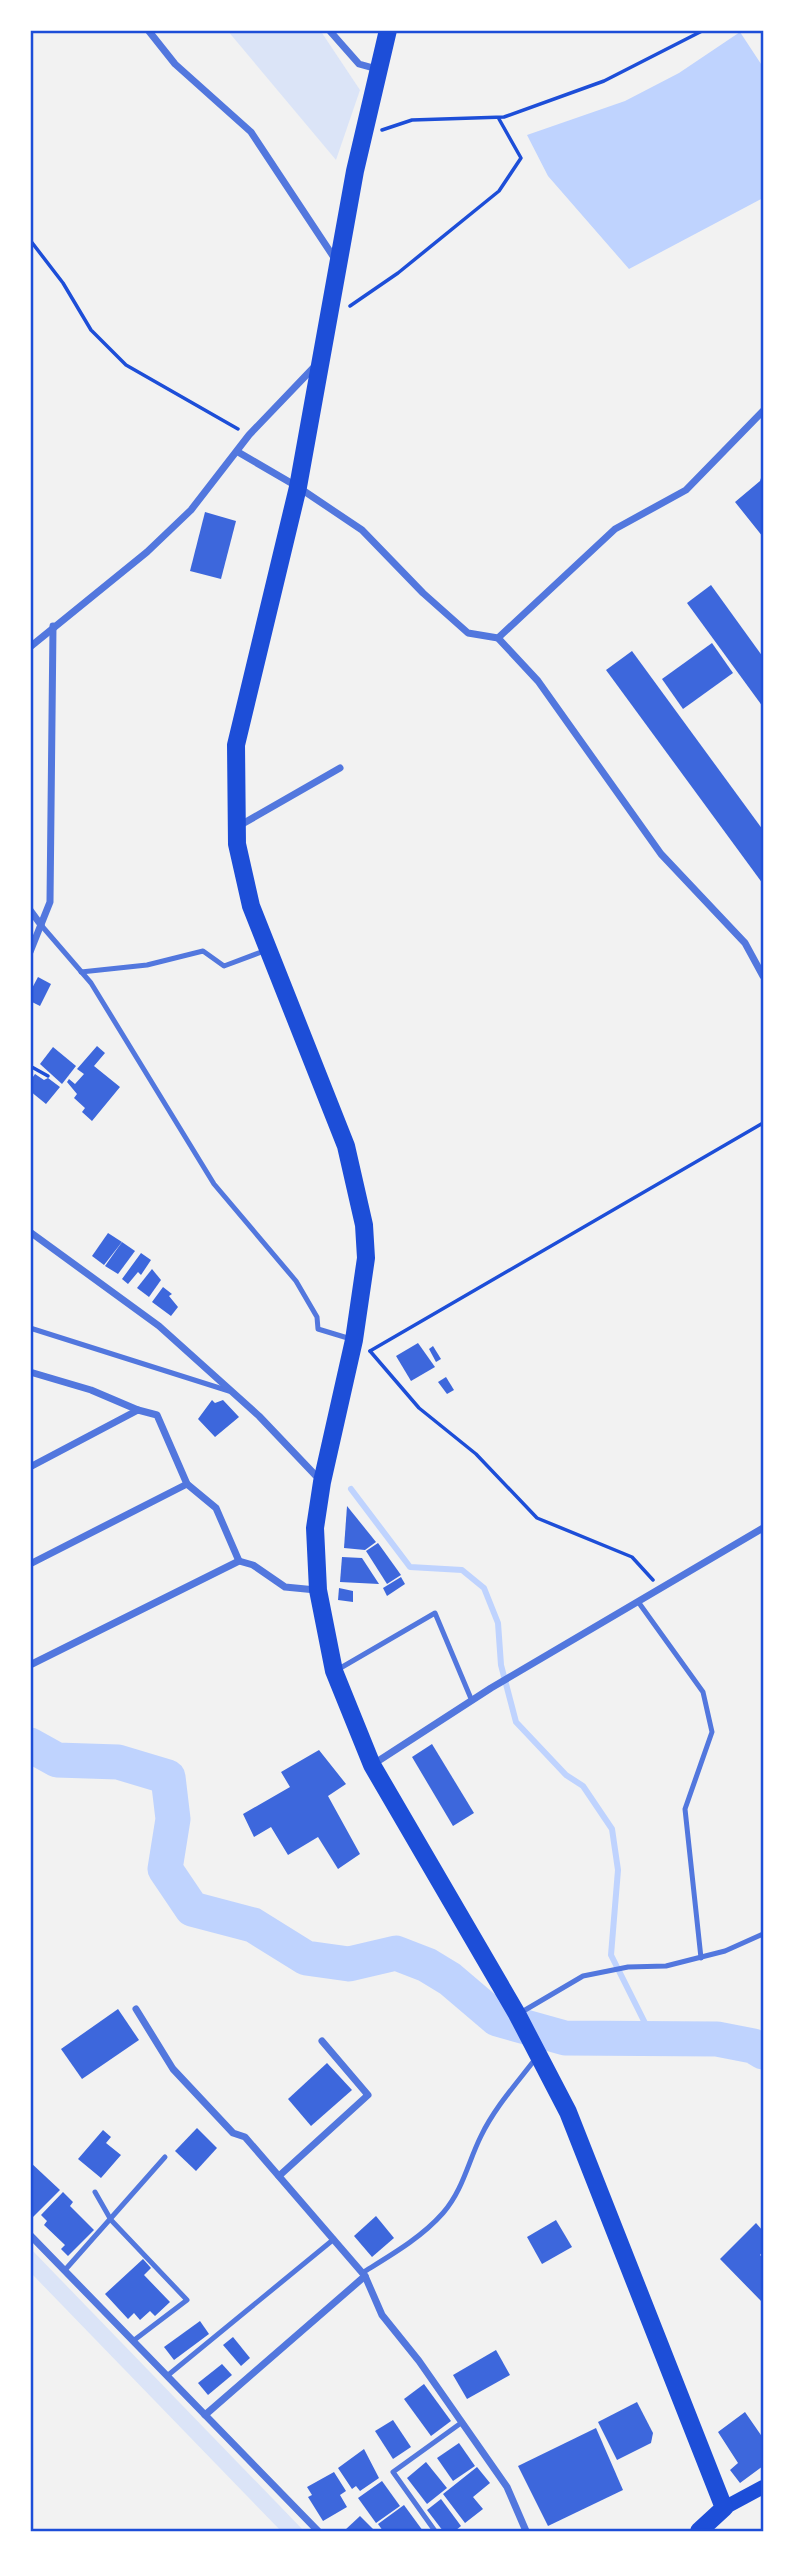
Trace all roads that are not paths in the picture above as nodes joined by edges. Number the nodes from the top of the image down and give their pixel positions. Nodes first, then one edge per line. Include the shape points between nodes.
1 (148, 30) edge
2 (329, 30) edge
3 (388, 30) edge
4 (378, 70) junction
5 (337, 263) junction
6 (321, 359) junction
7 (763, 411) edge
8 (238, 452) junction
9 (298, 487) junction
10 (53, 626) junction
11 (498, 638) junction
12 (30, 646) edge
13 (340, 768) dead end
14 (237, 827) junction
15 (30, 910) edge
16 (41, 925) junction
17 (268, 950) junction
18 (30, 952) edge
19 (81, 972) junction
20 (763, 976) edge
21 (30, 1232) edge
22 (30, 1328) edge
23 (352, 1346) junction
24 (30, 1372) edge
25 (229, 1391) junction
26 (138, 1410) junction
27 (30, 1467) edge
28 (322, 1482) junction
29 (187, 1484) junction
30 (763, 1528) edge
31 (239, 1561) junction
32 (30, 1564) edge
33 (318, 1590) junction
34 (639, 1603) junction
35 (30, 1665) edge
36 (334, 1671) junction
37 (472, 1701) junction
38 (372, 1765) junction
39 (763, 1934) edge
40 (701, 1958) junction
41 (136, 2009) dead end
42 (517, 2014) junction
43 (322, 2041) dead end
44 (536, 2051) junction
45 (165, 2157) dead end
46 (279, 2176) junction
47 (94, 2192) dead end
48 (111, 2220) junction
49 (30, 2235) edge
50 (334, 2239) junction
51 (65, 2270) junction
52 (364, 2275) junction
53 (134, 2341) junction
54 (167, 2376) junction
55 (205, 2415) junction
56 (461, 2423) junction
57 (763, 2487) edge
58 (724, 2508) junction
59 (318, 2531) edge
60 (435, 2531) edge
61 (526, 2531) edge
62 (699, 2531) edge

1 - 5 street via 175,64 251,132
2 - 4 street via 359,64
3 - 4 main road
4 - 5 main road
5 - 6 main road
6 - 8 street
6 - 9 main road
7 - 11 street via 686,490 615,529
8 - 9 street
8 - 10 street via 191,510 147,552
9 - 11 street via 362,530 468,633
9 - 14 main road via 236,745
10 - 12 street
10 - 16 street via 50,902
11 - 20 street via 538,681 661,854 745,943
13 - 14 street
14 - 17 main road via 251,906
15 - 16 street
16 - 18 street
16 - 19 lane
17 - 19 lane via 224,966 203,951 147,965
17 - 23 main road via 342,1136 365,1225 366,1258
19 - 23 lane via 214,1184 296,1281 317,1317 318,1329
21 - 25 street via 159,1326
22 - 25 lane
23 - 28 main road
24 - 26 street
25 - 28 street
26 - 27 street
26 - 29 street via 157,1415
28 - 33 main road via 315,1528
29 - 31 street via 216,1508
29 - 32 street
30 - 34 street
31 - 33 street via 285,1587
31 - 35 street
33 - 36 main road
34 - 37 street
34 - 40 lane via 703,1692 712,1732 685,1809
36 - 37 lane via 435,1613
36 - 38 main road
37 - 38 street
38 - 42 main road
39 - 40 lane
40 - 42 lane via 583,1976
41 - 46 street via 173,2070 233,2133 245,2137
42 - 44 main road
43 - 46 street via 368,2095
44 - 52 lane via 481,2136 446,2210 430,2228
44 - 58 main road via 568,2112
45 - 48 lane
46 - 50 street
47 - 48 lane
48 - 51 lane
48 - 53 lane via 187,2300
49 - 51 street
50 - 52 street
50 - 54 lane
51 - 53 street
52 - 55 street
52 - 56 street via 382,2315
53 - 54 street
54 - 55 street
55 - 59 street
56 - 60 lane via 393,2472
56 - 61 street via 507,2487
57 - 58 main road
58 - 62 main road

